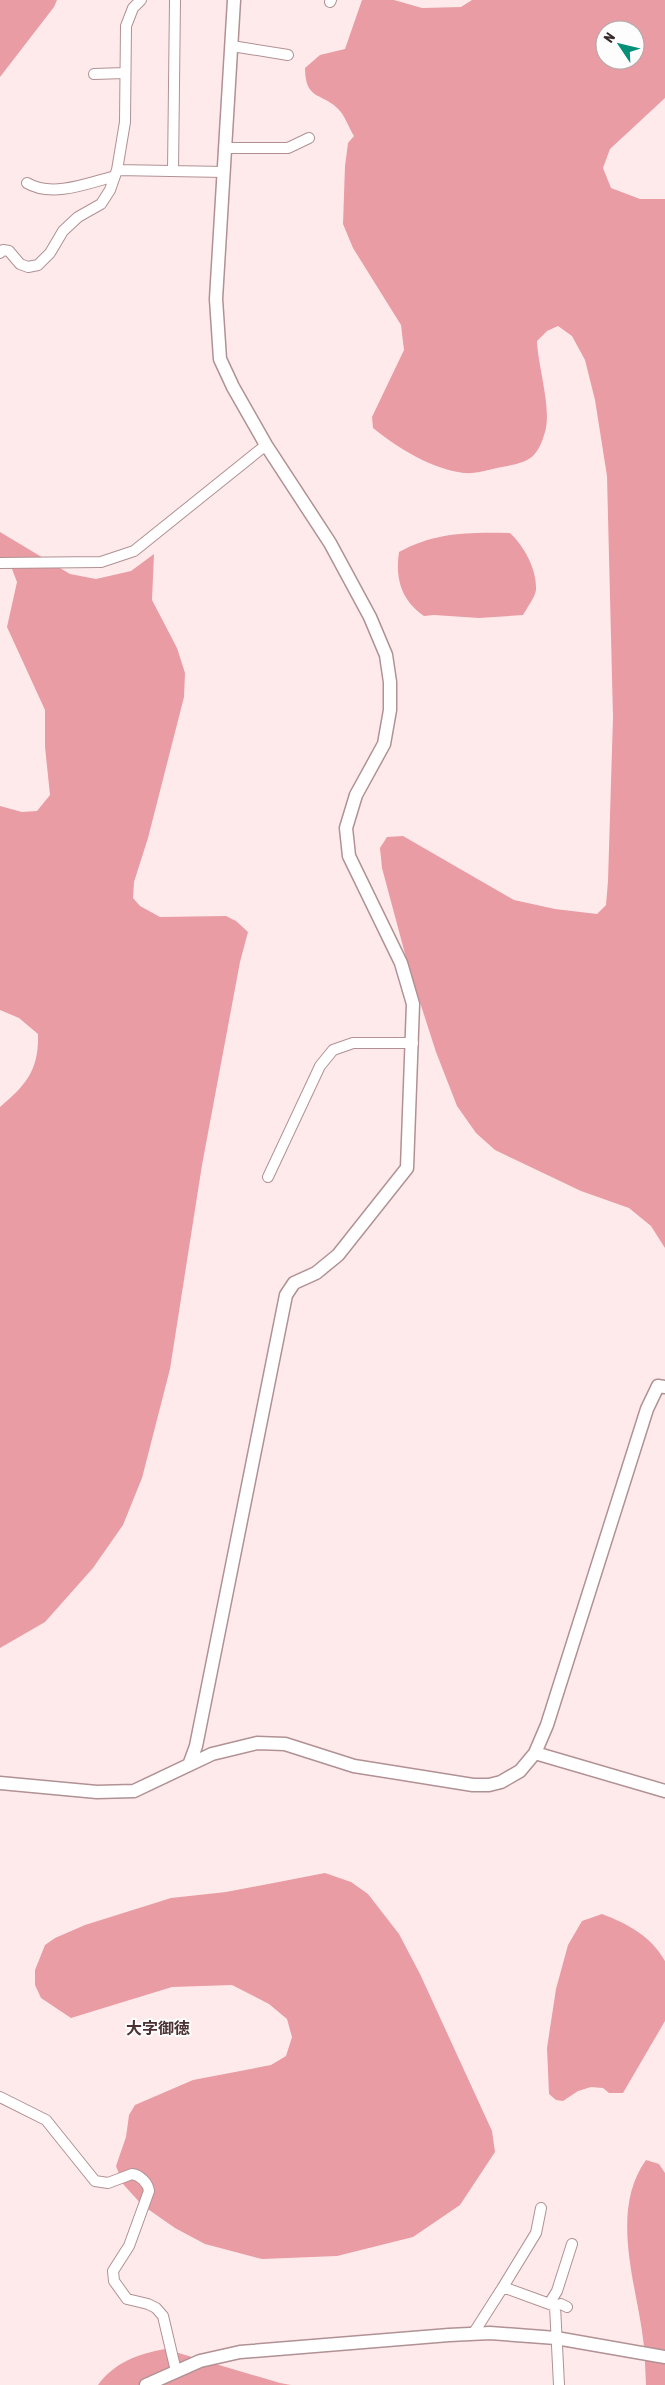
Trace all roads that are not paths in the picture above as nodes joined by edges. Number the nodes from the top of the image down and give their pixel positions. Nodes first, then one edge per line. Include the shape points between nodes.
1 (141, 0) edge
2 (174, 0) edge
3 (234, 0) edge
4 (232, 46) junction
5 (288, 55) dead end
6 (125, 72) junction
7 (94, 74) dead end
8 (309, 138) dead end
9 (225, 148) junction
10 (174, 171) junction
11 (224, 172) junction
12 (116, 173) junction
13 (27, 183) dead end
14 (0, 253) edge
15 (266, 445) junction
16 (0, 564) edge
17 (413, 1043) junction
18 (268, 1177) dead end
19 (665, 1387) edge
20 (535, 1753) junction
21 (189, 1765) junction
22 (0, 1783) edge
23 (665, 1791) edge
24 (0, 2097) edge
25 (541, 2208) dead end
26 (572, 2244) dead end
27 (503, 2287) junction
28 (552, 2305) junction
29 (567, 2307) dead end
30 (474, 2334) junction
31 (556, 2338) junction
32 (665, 2357) edge
33 (176, 2371) junction
34 (146, 2385) edge
35 (559, 2385) edge

1 - 6 street via 133,8 126,26
2 - 10 street
3 - 4 street
4 - 5 street
4 - 9 street
6 - 7 street
6 - 12 street via 125,122
8 - 9 street via 288,148
9 - 11 street
10 - 11 street
10 - 12 street
11 - 15 street via 216,335 220,359 233,388
12 - 13 street via 63,189 44,189
12 - 14 street via 101,204 63,232 38,265 28,267 20,264 10,251
15 - 16 street via 134,551 101,562
15 - 17 street via 330,543 370,617 386,655 390,710 384,744 356,796 346,828 349,856 401,963 413,1004
17 - 18 street via 353,1043 333,1050 320,1066
17 - 21 street via 407,1168 338,1254 316,1273 294,1282 286,1295 196,1746
19 - 20 street via 658,1386 647,1409 547,1725
20 - 21 street via 520,1771 501,1782 473,1785 354,1766 285,1744 257,1743 233,1748
20 - 23 street
21 - 22 street via 134,1791
24 - 33 street via 46,2120 95,2181 108,2183 136,2174 147,2184 149,2191 129,2246 114,2270 114,2281 127,2298 156,2308 163,2316
25 - 27 street via 536,2233
26 - 28 street
27 - 28 street
27 - 30 street
28 - 29 street
28 - 31 street
30 - 31 street
30 - 33 street via 240,2352 213,2357
31 - 32 street
31 - 35 street
33 - 34 street

